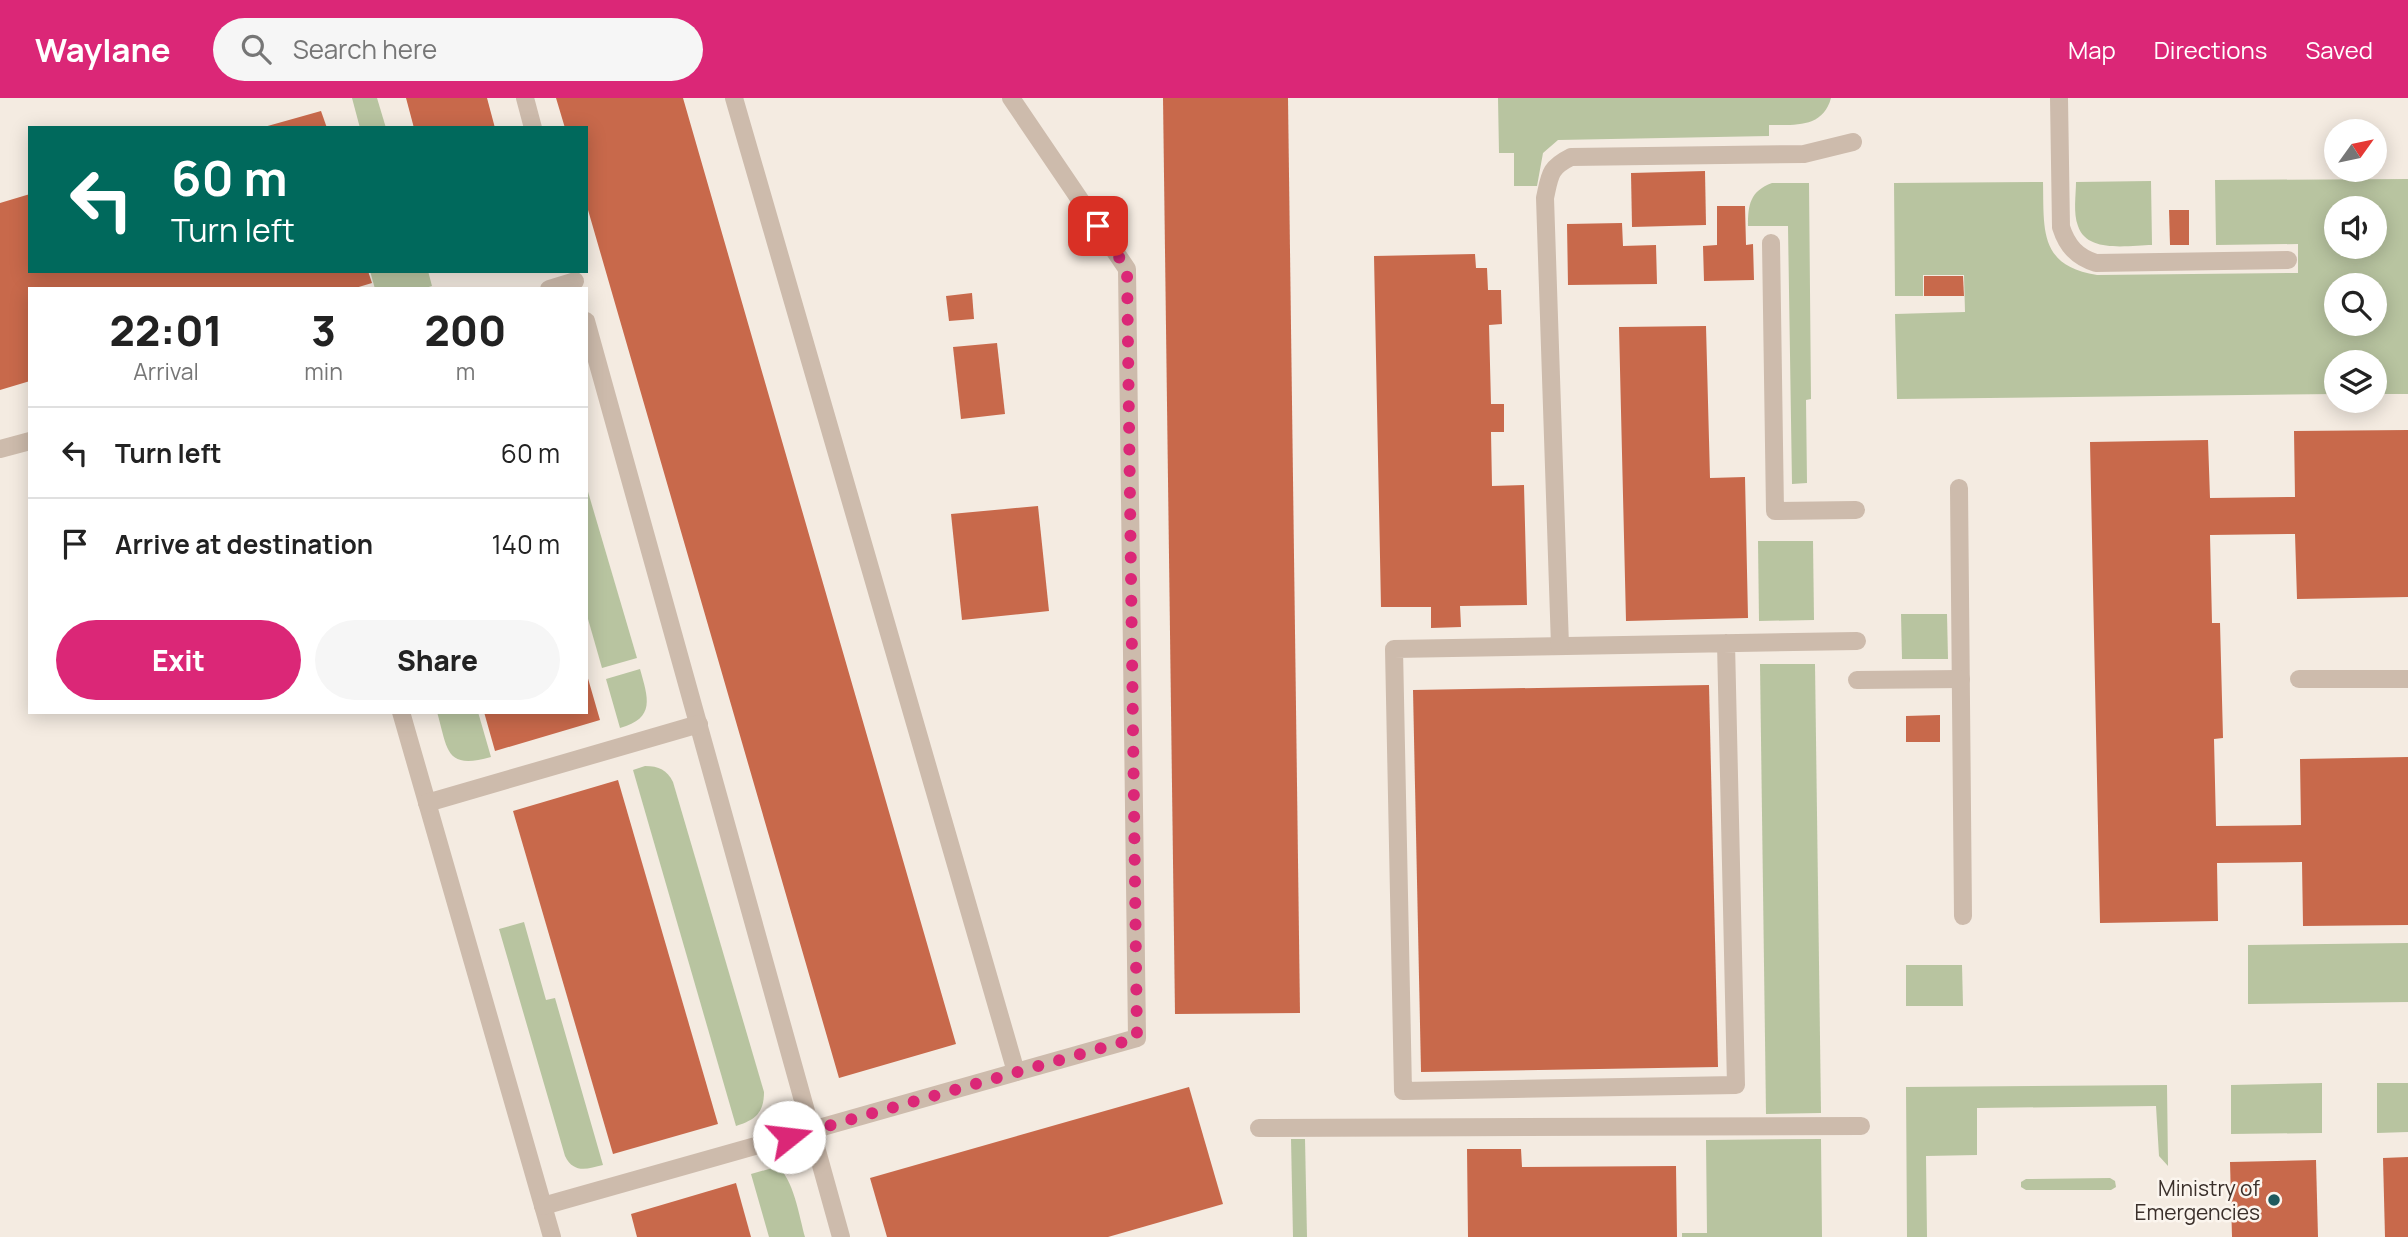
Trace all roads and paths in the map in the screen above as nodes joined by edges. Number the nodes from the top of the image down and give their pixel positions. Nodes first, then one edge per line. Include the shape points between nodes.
1 (525, 98) edge
2 (734, 98) edge
3 (1012, 98) edge
4 (2059, 98) edge
5 (532, 126) edge
6 (1853, 142) dead end
7 (1771, 243) dead end
8 (2288, 260) dead end
9 (575, 280) edge
10 (556, 287) edge
11 (588, 327) edge
12 (28, 442) edge
13 (0, 449) edge
14 (1959, 488) dead end
15 (1856, 510) dead end
16 (1857, 641) dead end
17 (1726, 643) junction
18 (1560, 646) junction
19 (1961, 679) junction
20 (2299, 679) dead end
21 (2408, 679) edge
22 (1857, 680) dead end
23 (402, 714) edge
24 (699, 724) junction
25 (427, 803) junction
26 (1963, 916) dead end
27 (1016, 1072) junction
28 (1861, 1126) dead end
29 (1259, 1128) dead end
30 (812, 1130) junction
31 (543, 1206) junction
32 (552, 1237) edge
33 (841, 1237) edge

1 - 5 lane
2 - 27 lane
3 - 27 lane via 1127,269 1137,1038
4 - 8 lane via 2061,228 2074,251 2085,259 2096,263
6 - 18 lane via 1804,154 1571,157 1556,164 1545,198
7 - 15 lane via 1775,511
9 - 10 lane
11 - 24 lane
12 - 13 lane
14 - 19 lane
16 - 17 lane
17 - 18 lane
17 - 18 lane via 1735,1085 1403,1091 1394,649
19 - 22 lane
19 - 26 lane
20 - 21 lane
23 - 25 lane
24 - 25 lane
24 - 30 lane
25 - 31 lane
27 - 30 lane
28 - 29 lane
30 - 31 lane
30 - 33 lane
31 - 32 lane

